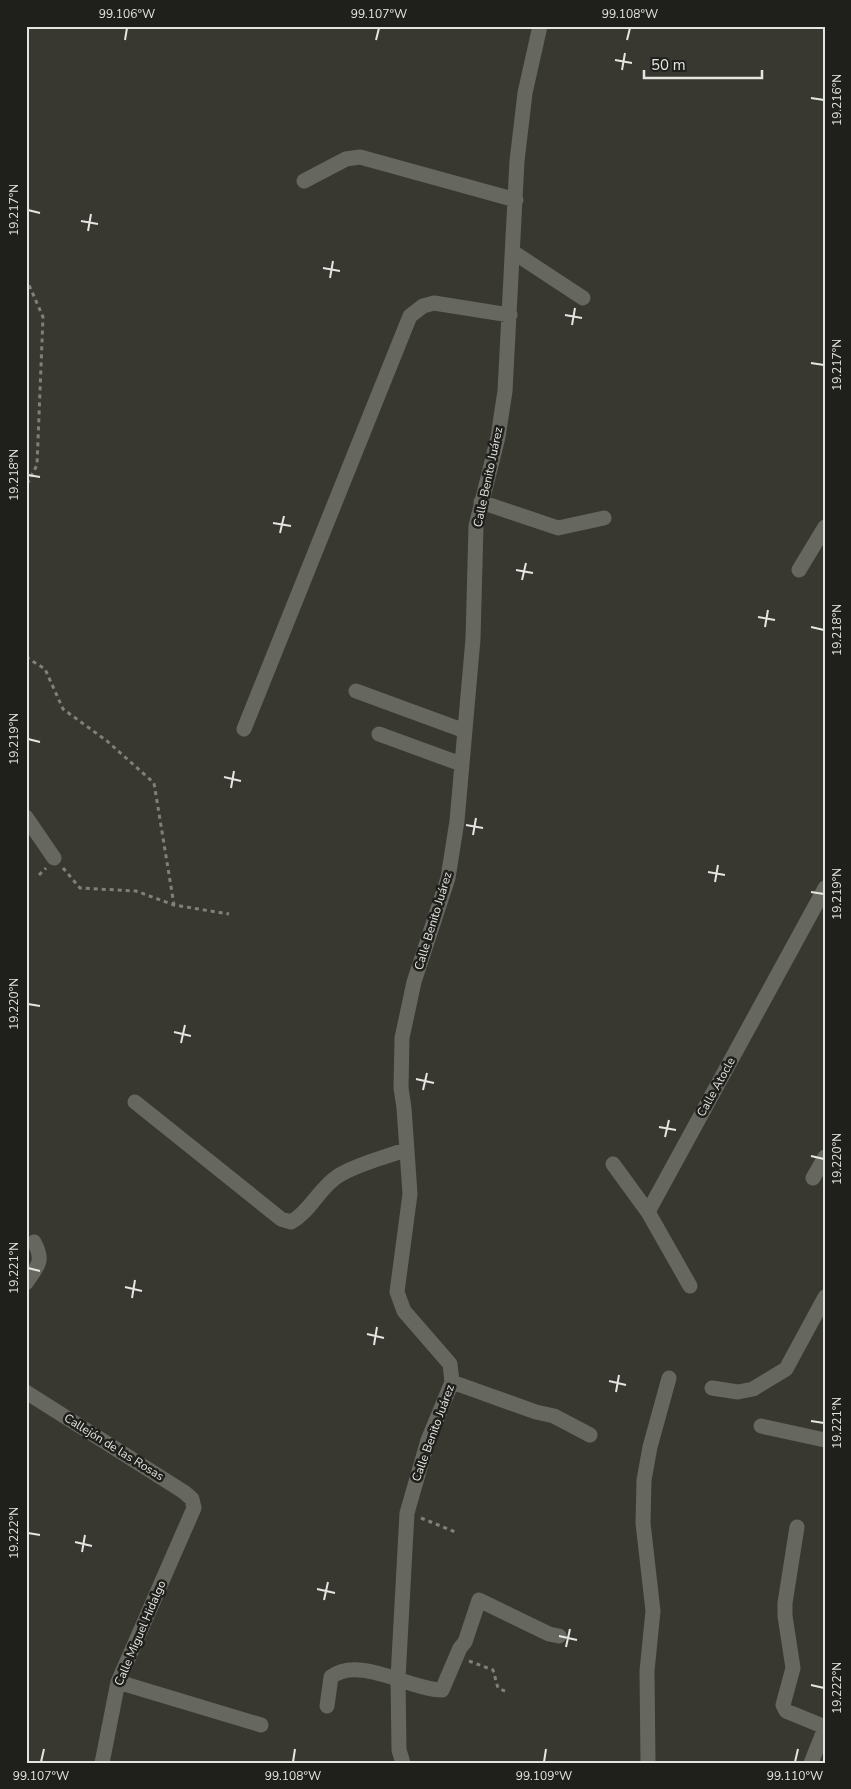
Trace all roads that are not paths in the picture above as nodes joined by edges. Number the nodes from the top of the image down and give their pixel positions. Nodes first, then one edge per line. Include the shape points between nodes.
1 (540, 26) edge
2 (304, 182) dead end
3 (516, 200) junction
4 (512, 252) junction
5 (583, 298) dead end
6 (510, 316) junction
7 (481, 502) junction
8 (604, 518) dead end
9 (825, 527) edge
10 (799, 570) dead end
11 (356, 691) dead end
12 (244, 728) dead end
13 (465, 731) junction
14 (379, 734) dead end
15 (461, 764) junction
16 (26, 817) edge
17 (54, 858) road end
18 (825, 888) edge
19 (135, 1102) dead end
20 (407, 1149) junction
21 (825, 1156) edge
22 (613, 1164) dead end
23 (813, 1178) dead end
24 (648, 1212) junction
25 (34, 1242) dead end
26 (26, 1283) edge
27 (690, 1286) dead end
28 (825, 1297) edge
29 (669, 1378) dead end
30 (452, 1382) junction
31 (712, 1388) dead end
32 (26, 1392) edge
33 (761, 1426) dead end
34 (590, 1434) dead end
35 (825, 1440) edge
36 (194, 1508) joint
37 (797, 1527) dead end
38 (559, 1636) dead end
39 (398, 1678) junction
40 (118, 1682) junction
41 (327, 1706) dead end
42 (261, 1725) dead end
43 (825, 1727) edge
44 (399, 1758) edge
45 (102, 1763) edge
46 (648, 1763) edge
47 (811, 1763) edge

1 - 3 street, Calle Benito Juárez via 525,93
2 - 3 street via 346,159 360,157
3 - 4 street, Calle Benito Juárez
4 - 5 street
4 - 6 street, Calle Benito Juárez
6 - 7 street, Calle Benito Juárez via 508,365 498,437
6 - 12 street via 434,303 423,306 410,316
7 - 8 street via 558,528
7 - 13 street, Calle Benito Juárez via 476,526 473,639
9 - 10 street
11 - 13 street
13 - 15 street, Calle Benito Juárez
14 - 15 street
15 - 20 street, Calle Benito Juárez via 448,878 414,982 402,1038 401,1088
16 - 17 street
18 - 24 street, Calle Atocle
19 - 20 street via 281,1219 291,1222 299,1218 338,1175
20 - 30 street, Calle Benito Juárez via 410,1207 397,1292 404,1311 450,1364
21 - 23 street
22 - 24 street
24 - 27 street
25 - 26 street via 41,1254
28 - 31 street via 786,1369 754,1389 738,1392
29 - 46 street via 644,1480 643,1523 654,1611 647,1671
30 - 34 street via 554,1416
30 - 39 street, Calle Benito Juárez via 428,1440 407,1513
32 - 36 street, Callejón de las Rosas via 184,1492 192,1499
33 - 35 street
36 - 40 street, Calle Miguel Hidalgo
37 - 43 street via 785,1616 793,1668 783,1705 786,1711
38 - 39 street via 479,1600 466,1642 460,1648 442,1690
39 - 41 street via 340,1670 331,1677
39 - 44 street, Calle Benito Juárez
40 - 42 street
40 - 45 street, Calle Miguel Hidalgo
43 - 47 street

